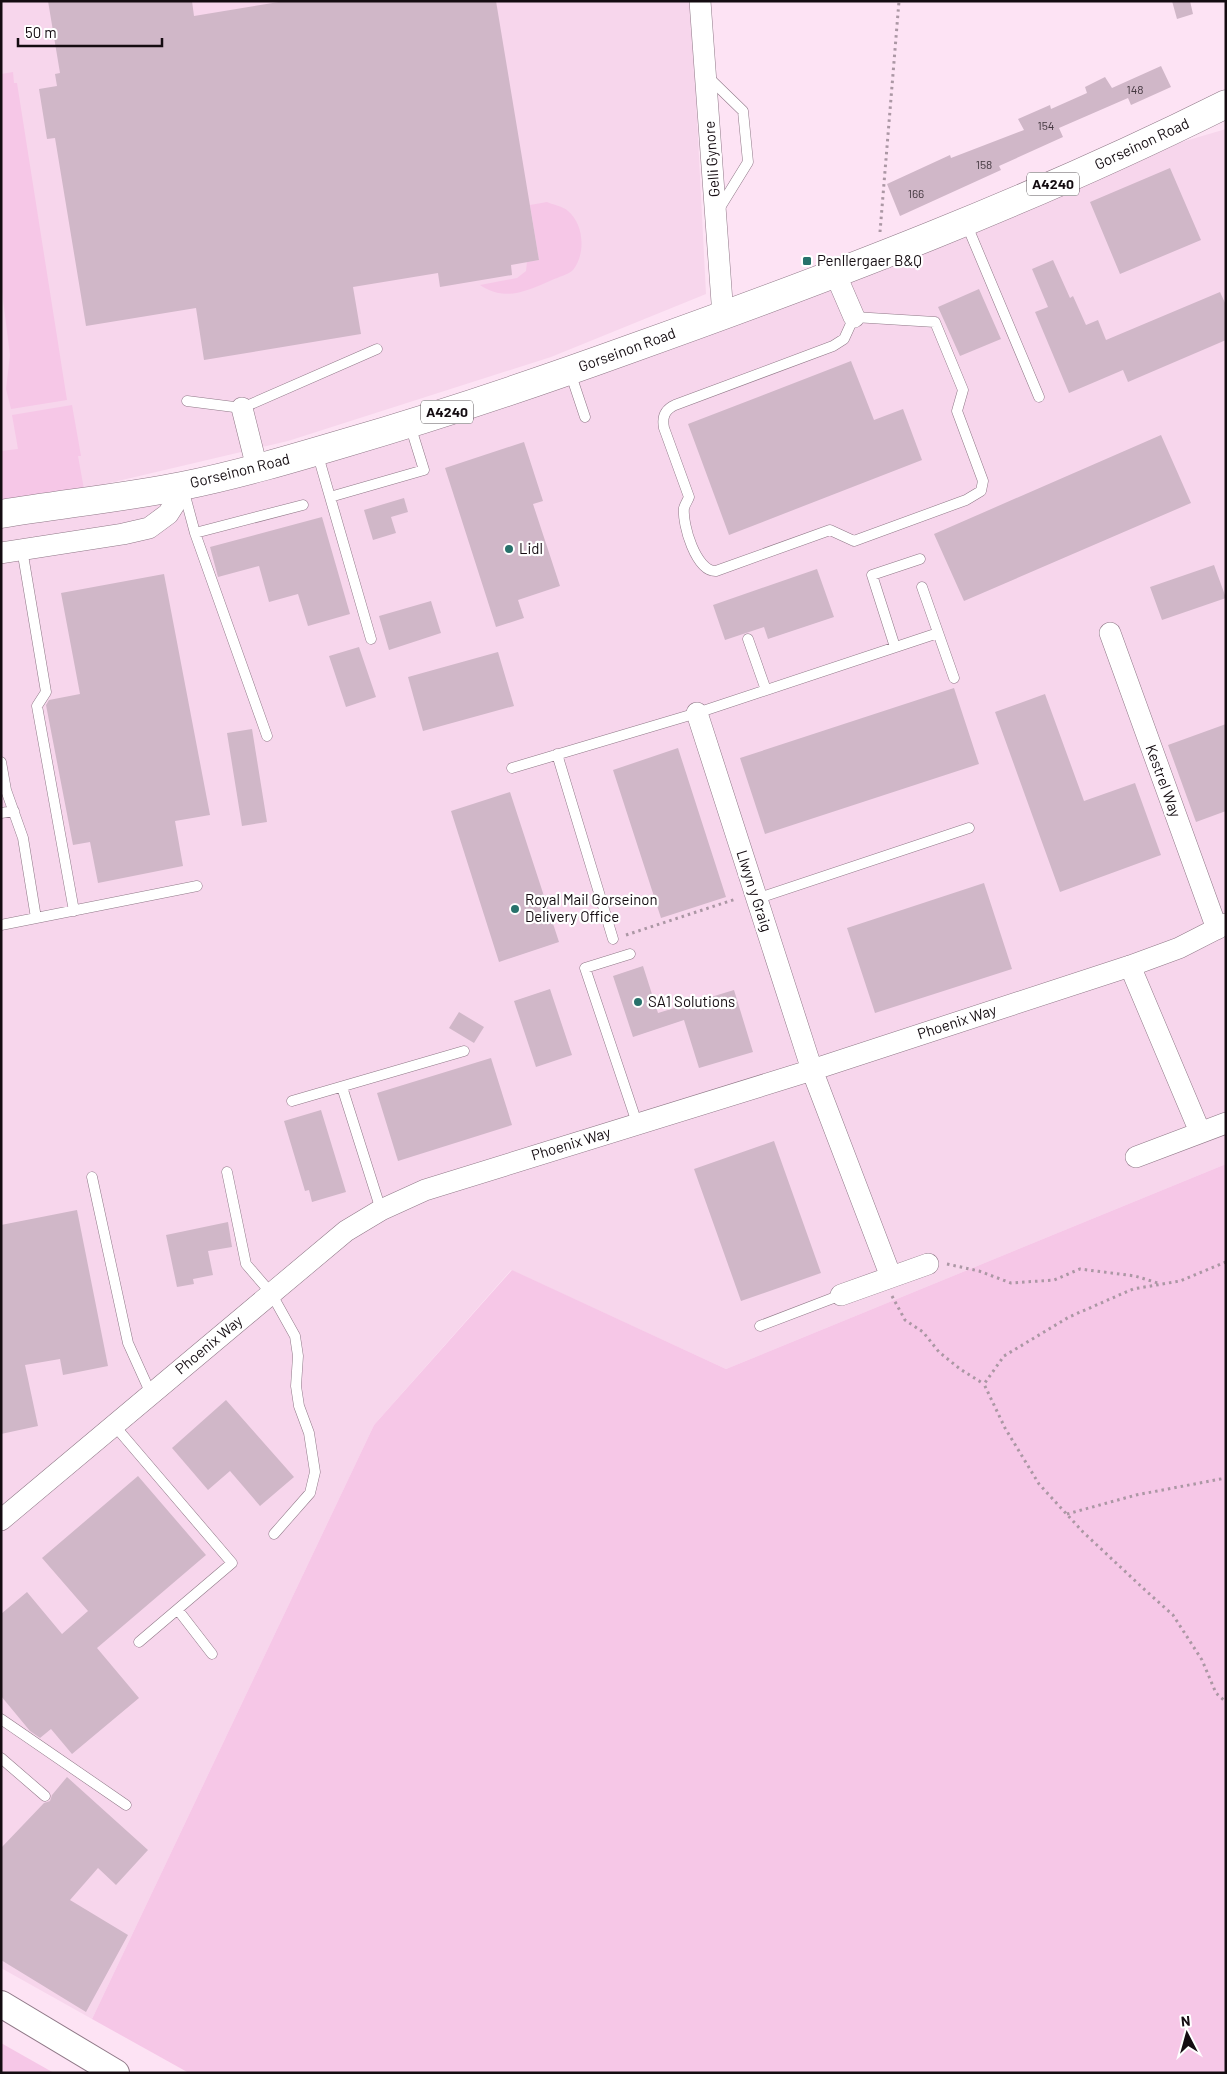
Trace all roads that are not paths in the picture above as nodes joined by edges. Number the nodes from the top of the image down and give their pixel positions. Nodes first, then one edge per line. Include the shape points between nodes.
1 (700, 1) edge
2 (706, 74) junction
3 (1226, 104) edge
4 (716, 214) junction
5 (965, 222) junction
6 (835, 273) junction
7 (723, 316) junction
8 (854, 317) junction
9 (377, 349) dead end
10 (570, 370) junction
11 (1039, 397) dead end
12 (187, 401) dead end
13 (242, 408) junction
14 (585, 417) dead end
15 (410, 424) junction
16 (317, 451) junction
17 (257, 468) junction
18 (182, 486) junction
19 (330, 497) junction
20 (303, 505) dead end
21 (1, 514) edge
22 (195, 532) junction
23 (11, 551) edge
24 (920, 559) dead end
25 (922, 586) dead end
26 (938, 633) junction
27 (1110, 633) dead end
28 (371, 639) dead end
29 (748, 639) dead end
30 (895, 647) junction
31 (954, 678) dead end
32 (766, 690) junction
33 (697, 713) junction
34 (267, 736) dead end
35 (557, 754) junction
36 (1, 762) edge
37 (512, 768) dead end
38 (14, 811) junction
39 (1, 813) edge
40 (969, 828) dead end
41 (198, 886) dead end
42 (755, 896) junction
43 (74, 911) junction
44 (36, 918) junction
45 (1, 925) edge
46 (1221, 926) edge
47 (613, 939) road end
48 (630, 954) dead end
49 (1130, 966) junction
50 (464, 1051) dead end
51 (812, 1070) junction
52 (342, 1087) junction
53 (292, 1101) dead end
54 (1226, 1123) edge
55 (637, 1124) junction
56 (1200, 1132) junction
57 (1136, 1157) dead end
58 (226, 1172) dead end
59 (92, 1176) dead end
60 (382, 1210) junction
61 (928, 1264) road end
62 (887, 1279) junction
63 (271, 1293) junction
64 (841, 1295) joint
65 (760, 1326) dead end
66 (151, 1394) junction
67 (114, 1425) junction
68 (1, 1520) edge
69 (274, 1534) dead end
70 (178, 1610) junction
71 (139, 1642) dead end
72 (212, 1654) dead end
73 (1, 1719) edge
74 (1, 1758) edge
75 (46, 1796) dead end
76 (126, 1805) dead end
77 (1, 2004) edge
78 (116, 2073) edge

1 - 2 street, Gelli Gynore
2 - 4 street, Gelli Gynore
2 - 4 lane via 743,112 748,162
3 - 5 main road, Gorseinon Road / A4240
4 - 7 street, Gelli Gynore
5 - 6 main road, Gorseinon Road / A4240
5 - 11 lane
6 - 7 main road, Gorseinon Road / A4240
6 - 8 street
7 - 10 main road, Gorseinon Road / A4240
8 - 8 lane via 935,322 963,390 957,412 983,481 981,491 966,500 854,541 830,530 716,571 710,570 698,561 688,533 684,506 689,497 664,428 666,412 675,405 833,346 844,338
9 - 13 lane
10 - 14 lane
10 - 15 main road, Gorseinon Road / A4240
12 - 13 lane
13 - 17 street
15 - 16 main road, Gorseinon Road / A4240
15 - 19 lane via 424,470
16 - 17 main road, Gorseinon Road / A4240
16 - 19 lane
17 - 18 main road, Gorseinon Road / A4240
18 - 21 main road, Gorseinon Road / A4240
18 - 22 lane
18 - 23 street via 168,514 149,528
19 - 28 lane
20 - 22 lane
22 - 34 lane
23 - 43 lane via 46,692 37,706
24 - 30 lane via 872,575
25 - 26 lane
26 - 30 lane
26 - 31 lane
27 - 46 street, Kestrel Way
29 - 32 lane
30 - 32 lane
32 - 33 lane
33 - 35 lane
33 - 42 street, Llwyn y Graig
35 - 37 lane
35 - 47 lane
36 - 38 lane
38 - 39 lane
38 - 44 lane via 23,838
40 - 42 lane
41 - 43 lane
42 - 51 street, Llwyn y Graig
43 - 44 lane
44 - 45 lane
46 - 49 street, Phoenix Way via 1179,948
48 - 55 lane via 586,968
49 - 51 street, Phoenix Way
49 - 56 street
50 - 52 lane
51 - 55 street, Phoenix Way
51 - 62 street, Llwyn y Graig
52 - 53 lane
52 - 60 lane
54 - 56 street
55 - 60 street, Phoenix Way via 425,1190
56 - 57 street
58 - 63 lane via 246,1264
59 - 66 lane via 128,1343
60 - 63 street, Phoenix Way via 346,1231
61 - 62 street
62 - 64 street
63 - 66 street, Phoenix Way
63 - 69 lane via 295,1336 298,1356 296,1386 309,1433 315,1472 310,1493
64 - 65 lane
66 - 67 street, Phoenix Way
67 - 68 street, Phoenix Way
67 - 70 lane via 232,1563
70 - 71 lane
70 - 72 lane
73 - 76 lane
74 - 75 lane
77 - 78 street

